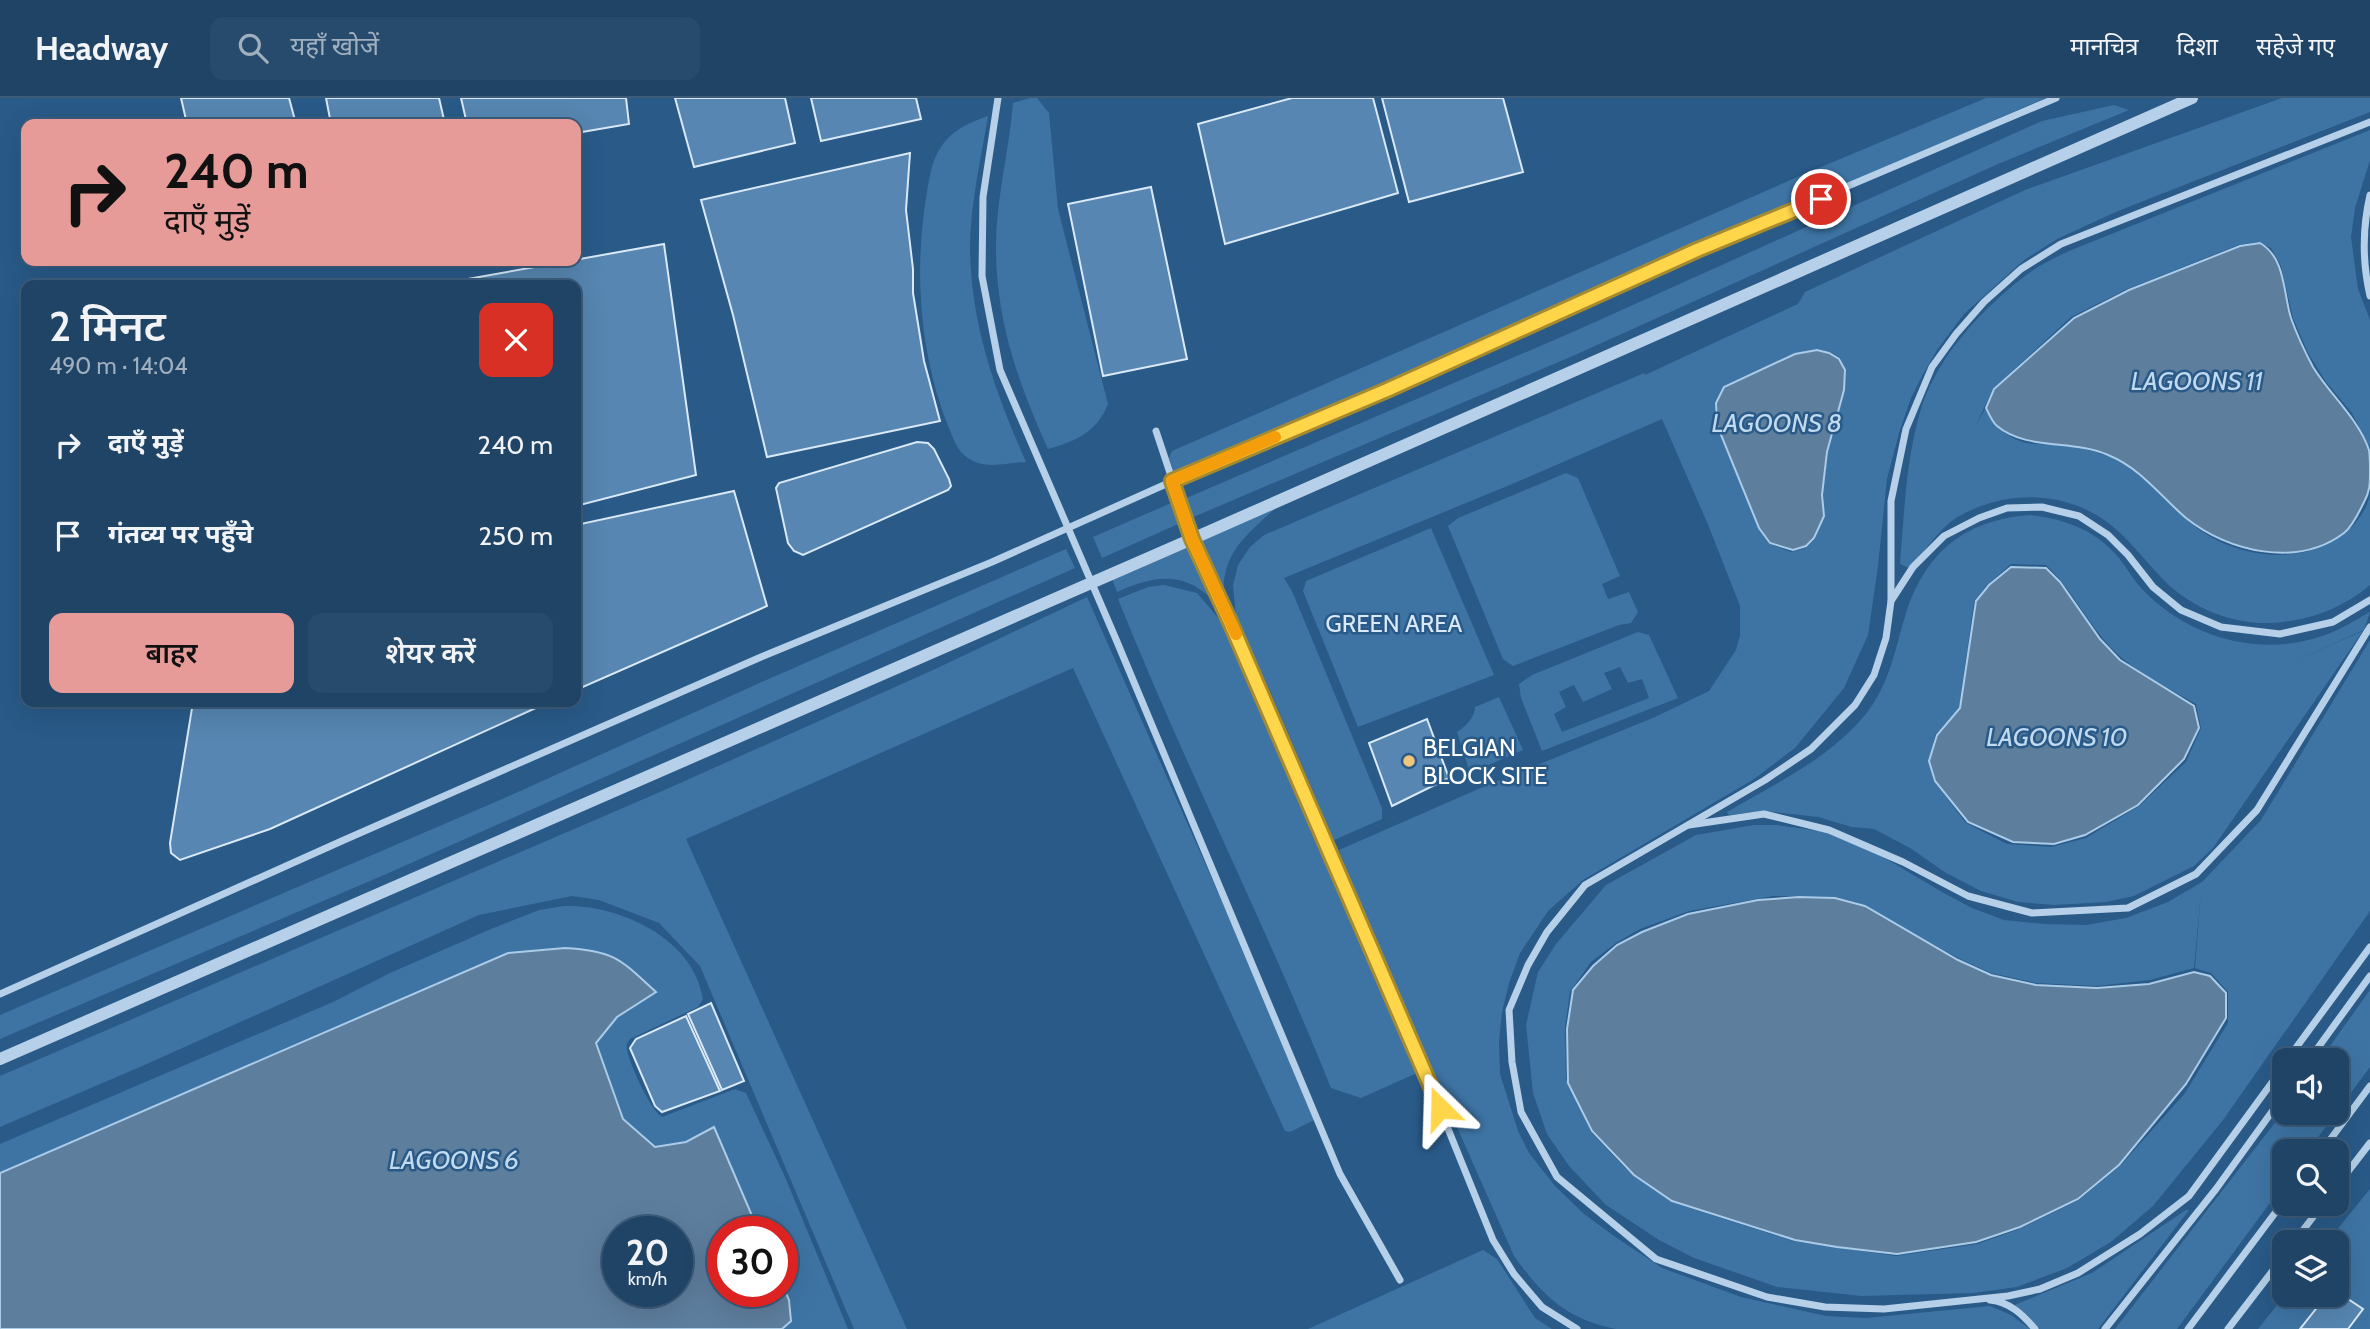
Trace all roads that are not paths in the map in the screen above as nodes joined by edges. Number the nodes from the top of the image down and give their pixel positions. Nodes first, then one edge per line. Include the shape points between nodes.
1 (998, 98) edge
2 (2056, 98) edge
3 (2192, 98) edge
4 (2370, 122) edge
5 (2370, 195) edge
6 (2370, 296) edge
7 (1156, 431) dead end
8 (1172, 481) junction
9 (1192, 539) junction
10 (2370, 600) edge
11 (1891, 601) junction
12 (2370, 627) edge
13 (1685, 826) junction
14 (2370, 947) edge
15 (2370, 976) edge
16 (0, 994) edge
17 (2296, 1048) edge
18 (2318, 1048) edge
19 (0, 1059) edge
20 (2272, 1082) edge
21 (2370, 1086) edge
22 (2272, 1112) edge
23 (2331, 1139) edge
24 (2370, 1143) edge
25 (2349, 1170) edge
26 (2273, 1216) edge
27 (2314, 1216) edge
28 (2303, 1230) edge
29 (2272, 1272) edge
30 (1400, 1280) dead end
31 (1969, 1300) junction
32 (1577, 1329) edge
33 (2035, 1329) edge
34 (2105, 1329) edge
35 (2188, 1329) edge
36 (2228, 1329) edge

1 - 30 street via 982,197 982,276 1000,370 1340,1174
2 - 8 street
3 - 9 street
4 - 11 street via 2061,244 2021,269 1984,302 1932,367 1906,429 1891,501
5 - 6 street via 2362,252
7 - 8 street
8 - 9 street
8 - 16 street via 992,562 761,657
9 - 19 street
9 - 32 street via 1421,1062 1493,1240 1542,1307
10 - 11 street via 2333,622 2280,634 2221,627 2181,610 2153,587 2108,535 2079,516 2042,507 2007,508 1944,536 1913,567
11 - 13 street via 1874,675 1855,705 1811,749
12 - 13 street via 2257,810 2196,874 2128,908 2032,913 1968,896 1829,830 1764,814
13 - 31 street via 1585,885 1548,932 1509,1010 1521,1112 1557,1177 1656,1259 1767,1297 1825,1307 1884,1309
14 - 17 street
15 - 18 street
20 - 31 street via 2189,1196 2140,1234 2078,1273 2040,1289
21 - 23 street
22 - 34 street
24 - 25 street
26 - 35 street
27 - 28 street
29 - 36 street
31 - 33 street via 1996,1301 2019,1311

